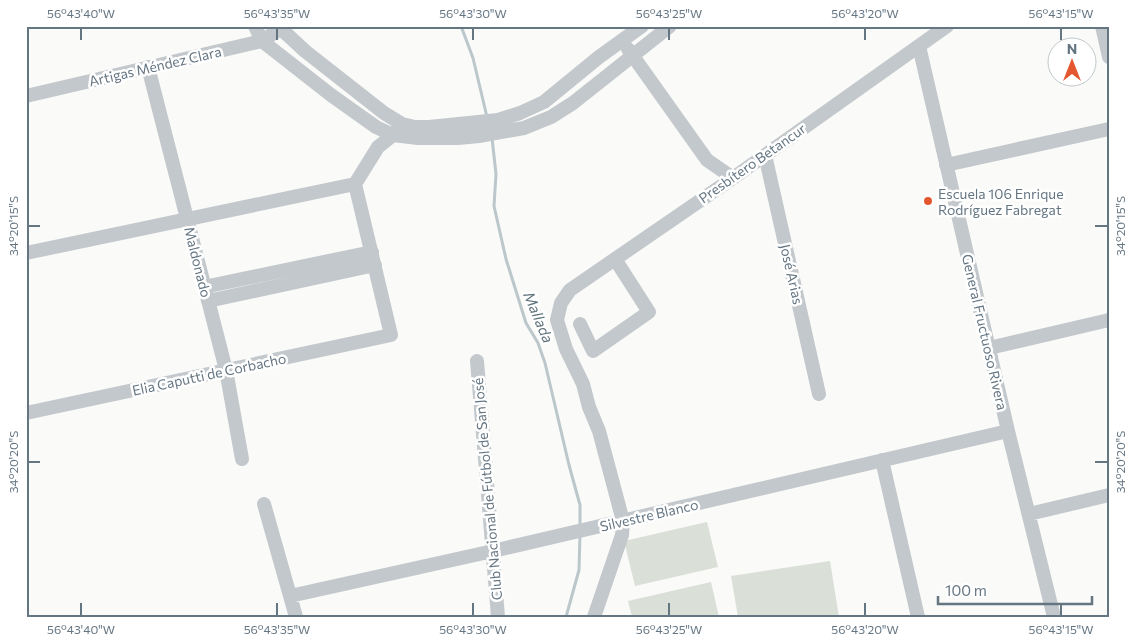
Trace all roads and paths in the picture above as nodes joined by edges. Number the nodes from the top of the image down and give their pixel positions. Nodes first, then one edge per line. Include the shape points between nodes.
1 (255, 26) edge
2 (642, 26) edge
3 (670, 26) edge
4 (947, 26) edge
5 (1102, 26) edge
6 (279, 28) edge
7 (262, 41) junction
8 (622, 41) junction
9 (919, 46) junction
10 (633, 56) junction
11 (1109, 57) edge
12 (148, 67) junction
13 (26, 96) edge
14 (402, 124) junction
15 (499, 126) junction
16 (1109, 129) edge
17 (477, 130) junction
18 (393, 135) junction
19 (765, 155) junction
20 (946, 165) junction
21 (733, 178) junction
22 (356, 184) junction
23 (186, 218) junction
24 (26, 253) edge
25 (373, 258) junction
26 (615, 259) junction
27 (204, 287) junction
28 (208, 301) junction
29 (1109, 320) edge
30 (580, 324) dead end
31 (988, 348) junction
32 (477, 361) dead end
33 (226, 370) junction
34 (819, 394) dead end
35 (26, 413) edge
36 (1008, 431) junction
37 (242, 459) dead end
38 (882, 460) junction
39 (1109, 495) edge
40 (264, 504) dead end
41 (1029, 514) junction
42 (623, 521) junction
43 (493, 551) junction
44 (290, 596) junction
45 (296, 617) edge
46 (498, 617) edge
47 (594, 617) edge
48 (918, 617) edge
49 (1054, 617) edge

1 - 7 street
2 - 8 street
3 - 10 street
4 - 9 street, Presbítero Betancur
5 - 11 street
6 - 7 street, Artigas Méndez Clara
6 - 14 street
7 - 12 street, Artigas Méndez Clara
7 - 18 street via 330,95
8 - 10 street
8 - 15 street via 544,102
9 - 19 street, Presbítero Betancur
9 - 20 street, General Fructuoso Rivera
10 - 15 street via 551,117 524,128
10 - 21 street via 707,160
12 - 13 street, Artigas Méndez Clara
12 - 23 street, Maldonado
14 - 17 street
14 - 18 street
15 - 17 street
16 - 20 street
17 - 18 street via 418,138
18 - 22 street via 378,147
19 - 21 street, Presbítero Betancur
19 - 34 street, José Arias
20 - 31 street, General Fructuoso Rivera
21 - 26 street, Presbítero Betancur
22 - 23 street
22 - 25 street
23 - 24 street
23 - 27 street, Maldonado
25 - 27 street
25 - 28 street
25 - 33 street, Elia Caputti de Corbacho via 391,335
26 - 30 street via 649,312 593,351
26 - 42 street, Presbítero Betancur via 570,290 561,303 558,320 566,349 583,384
27 - 28 street, Maldonado
28 - 33 street, Maldonado
29 - 31 street
31 - 36 street, General Fructuoso Rivera
32 - 43 street, Club Nacional de Fútbol de San José
33 - 35 street, Elia Caputti de Corbacho
33 - 37 street, Maldonado
36 - 38 street, Silvestre Blanco
36 - 41 street, General Fructuoso Rivera
38 - 42 street, Silvestre Blanco
38 - 48 street
39 - 41 street
40 - 44 street
41 - 49 street, General Fructuoso Rivera
42 - 43 street, Silvestre Blanco
42 - 47 street via 622,535
43 - 44 street, Silvestre Blanco
43 - 46 street, Club Nacional de Fútbol de San José
44 - 45 street

